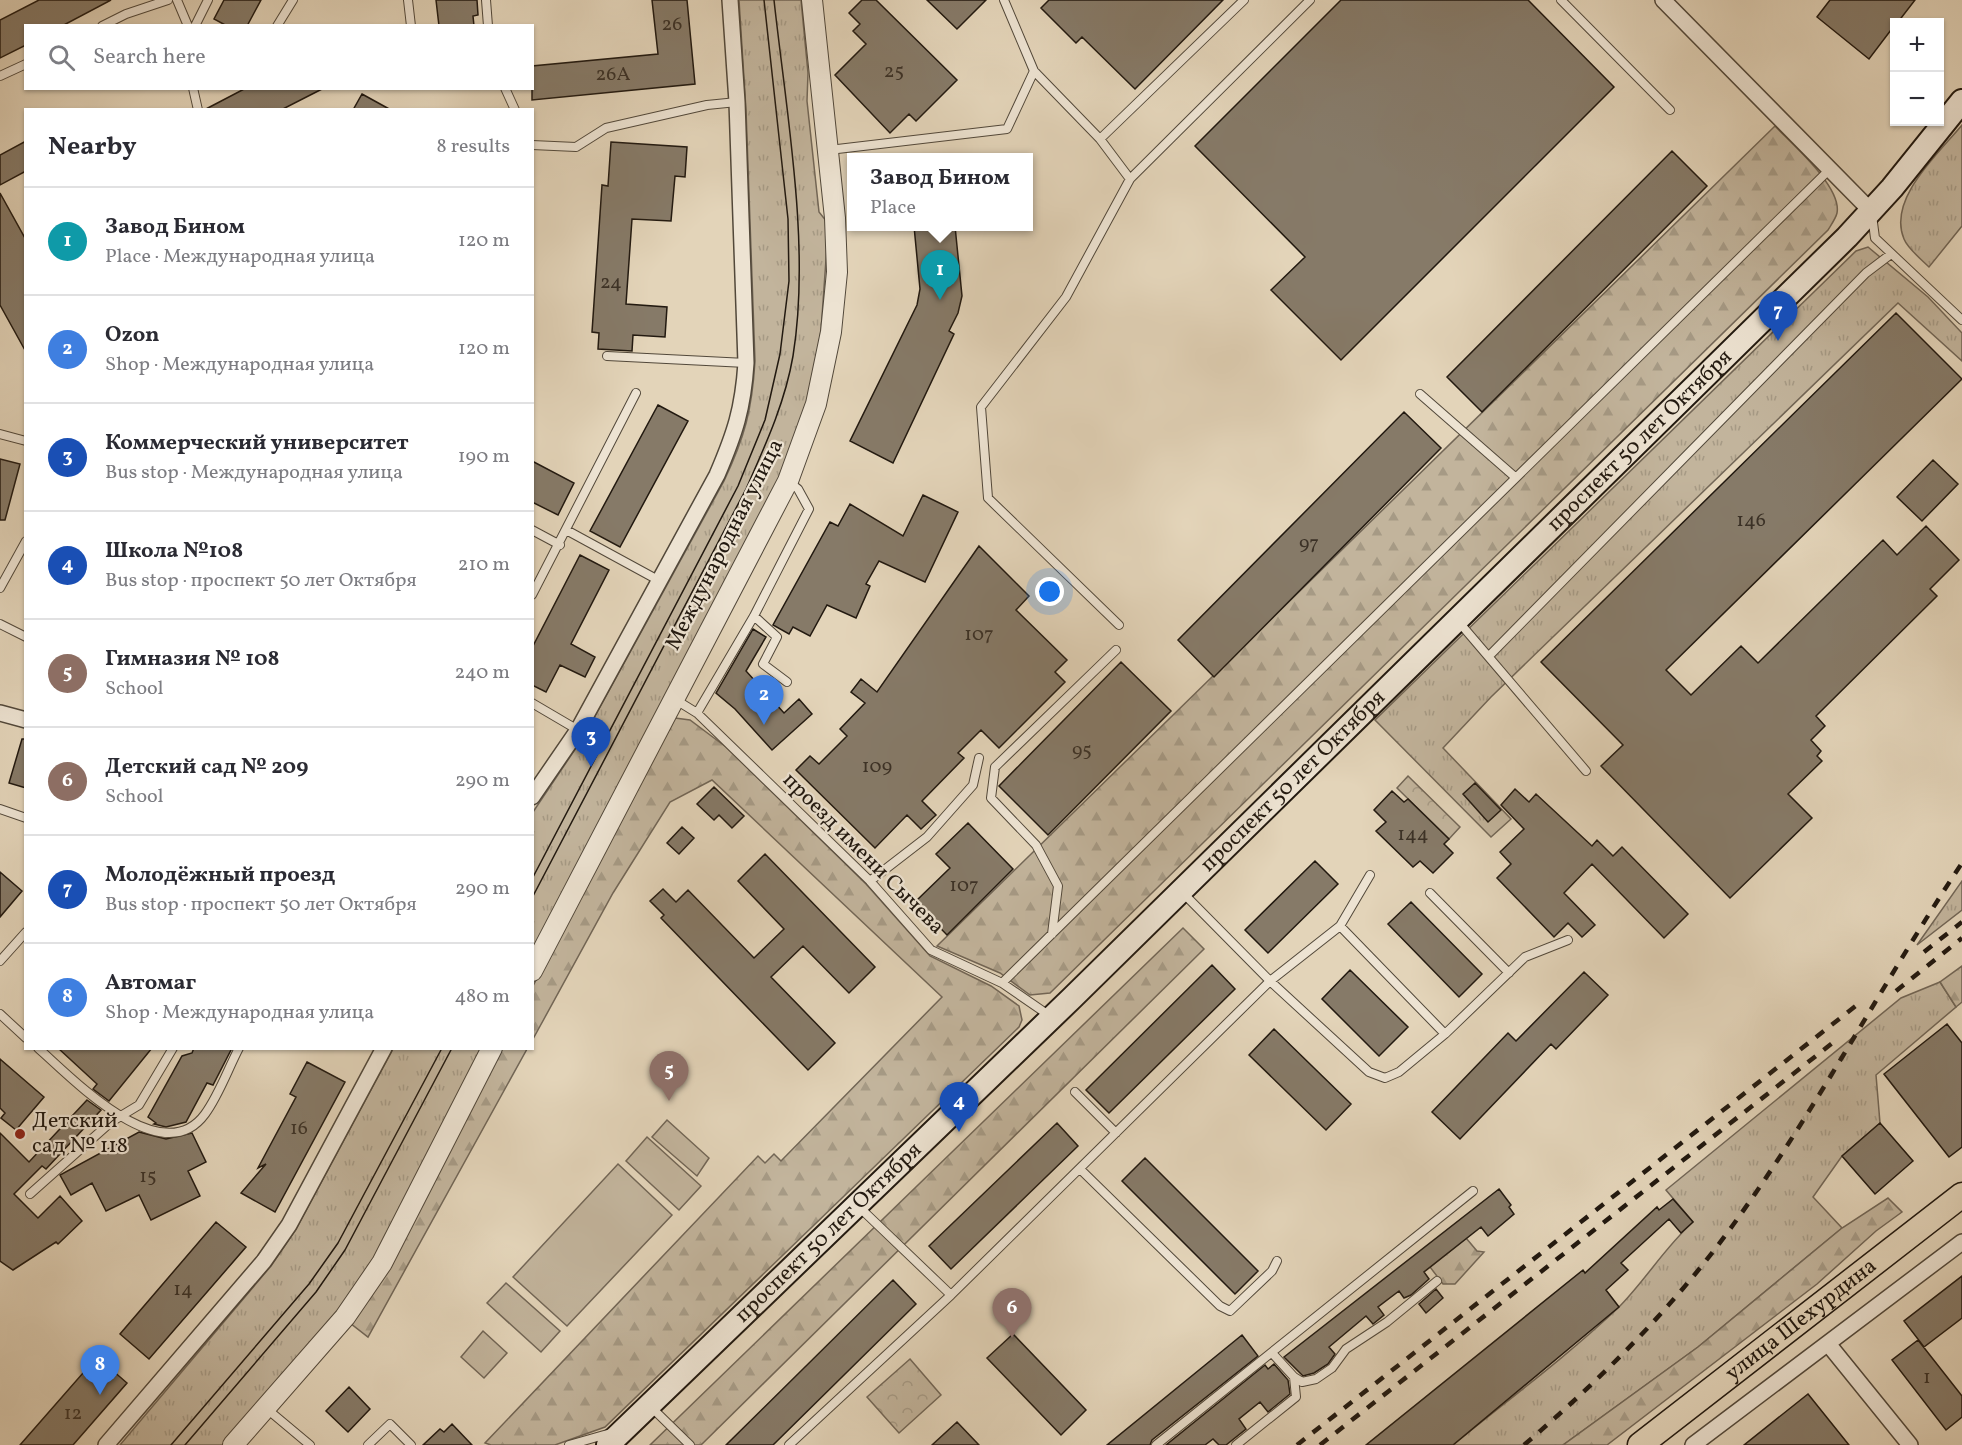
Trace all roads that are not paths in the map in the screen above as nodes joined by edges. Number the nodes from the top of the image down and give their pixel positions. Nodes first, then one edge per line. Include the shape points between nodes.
1 (168, 0) edge
2 (177, 0) edge
3 (208, 0) edge
4 (293, 0) edge
5 (408, 0) edge
6 (486, 0) edge
7 (730, 0) edge
8 (812, 0) edge
9 (1004, 0) edge
10 (1244, 0) edge
11 (1310, 0) edge
12 (1561, 0) edge
13 (1663, 0) edge
14 (106, 24) edge
15 (187, 24) edge
16 (196, 24) edge
17 (278, 24) edge
18 (411, 24) edge
19 (488, 24) edge
20 (24, 65) edge
21 (1034, 71) junction
22 (0, 76) edge
23 (193, 90) edge
24 (506, 90) edge
25 (1962, 101) edge
26 (737, 102) junction
27 (198, 108) edge
28 (514, 108) edge
29 (1670, 110) dead end
30 (1100, 139) junction
31 (534, 145) edge
32 (828, 150) junction
33 (1828, 170) junction
34 (1130, 179) junction
35 (1871, 211) junction
36 (1891, 254) junction
37 (1962, 320) edge
38 (607, 356) dead end
39 (746, 363) junction
40 (636, 393) dead end
41 (1420, 394) dead end
42 (0, 434) edge
43 (24, 440) edge
44 (1515, 477) junction
45 (788, 481) junction
46 (534, 531) edge
47 (568, 531) junction
48 (24, 545) edge
49 (560, 545) junction
50 (658, 580) junction
51 (0, 588) edge
52 (534, 591) edge
53 (754, 616) junction
54 (1458, 620) junction
55 (0, 624) edge
56 (1119, 625) dead end
57 (24, 636) edge
58 (1116, 650) dead end
59 (1490, 655) junction
60 (787, 682) dead end
61 (675, 699) junction
62 (534, 704) edge
63 (0, 713) edge
64 (697, 713) junction
65 (24, 719) edge
66 (578, 730) junction
67 (980, 758) dead end
68 (1586, 771) dead end
69 (534, 794) edge
70 (0, 808) edge
71 (24, 817) edge
72 (1370, 875) dead end
73 (870, 881) junction
74 (1181, 890) junction
75 (1431, 893) dead end
76 (1340, 926) junction
77 (24, 934) edge
78 (1052, 934) junction
79 (1568, 940) dead end
80 (0, 961) edge
81 (534, 967) edge
82 (1509, 973) junction
83 (1270, 981) junction
84 (1002, 983) junction
85 (0, 1014) edge
86 (1050, 1016) junction
87 (1445, 1034) junction
88 (24, 1036) edge
89 (40, 1050) edge
90 (172, 1050) edge
91 (238, 1050) edge
92 (383, 1050) edge
93 (491, 1050) edge
94 (1075, 1092) dead end
95 (124, 1117) junction
96 (1116, 1133) junction
97 (1080, 1168) junction
98 (1473, 1191) dead end
99 (30, 1194) dead end
100 (1962, 1195) edge
101 (857, 1204) junction
102 (1962, 1242) edge
103 (1277, 1261) dead end
104 (1437, 1281) dead end
105 (951, 1295) junction
106 (1829, 1345) junction
107 (1273, 1354) junction
108 (1294, 1377) junction
109 (649, 1405) junction
110 (266, 1408) junction
111 (625, 1429) junction
112 (106, 1445) edge
113 (233, 1445) edge
114 (310, 1445) edge
115 (368, 1445) edge
116 (411, 1445) edge
117 (569, 1445) edge
118 (608, 1445) edge
119 (690, 1445) edge
120 (789, 1445) edge
121 (1156, 1445) edge
122 (1236, 1445) edge
123 (1640, 1445) edge
124 (1693, 1445) edge
125 (1910, 1445) edge

1 - 14 lane
2 - 15 lane
3 - 16 lane
4 - 17 lane
5 - 18 lane
6 - 19 lane
7 - 26 street, Международная улица
8 - 32 street, Международная улица
9 - 21 lane
10 - 30 lane
11 - 34 lane
12 - 29 lane
13 - 33 street
20 - 22 lane
21 - 30 lane
21 - 32 lane via 1007,129
23 - 27 lane
24 - 28 lane
25 - 35 main road, проспект 50 лет Октября
26 - 31 lane via 606,128 576,147
26 - 39 street, Международная улица
30 - 34 lane
32 - 45 street, Международная улица via 837,272 831,332 816,404
33 - 35 street
33 - 44 lane
34 - 56 lane via 1066,297 981,407 988,498
35 - 36 lane via 1875,238
35 - 54 main road, проспект 50 лет Октября
36 - 37 lane
36 - 59 lane via 1866,273
38 - 39 lane
39 - 50 street, Международная улица via 743,402 735,434 717,475
40 - 47 lane
41 - 44 lane
42 - 43 lane
44 - 78 lane
45 - 53 lane via 798,489 809,509
45 - 61 street, Международная улица
46 - 49 lane
47 - 49 lane
47 - 50 lane
48 - 51 lane
49 - 52 lane
50 - 66 street, Международная улица
53 - 60 lane via 777,637 763,664
53 - 64 lane
54 - 59 lane
54 - 74 main road, проспект 50 лет Октября
55 - 57 lane
58 - 78 lane via 995,767 992,798 1036,845 1058,886
59 - 68 lane
61 - 64 lane, проезд имени Сычева
61 - 81 street, Международная улица
62 - 66 lane
63 - 65 street
64 - 73 lane, проезд имени Сычева
66 - 69 street, Международная улица
67 - 73 lane via 973,785 927,837
70 - 71 lane
72 - 76 lane
73 - 84 lane, проезд имени Сычева via 931,950
74 - 83 lane
74 - 86 main road, проспект 50 лет Октября
75 - 82 lane
76 - 83 lane
76 - 87 lane
77 - 80 lane
78 - 84 lane
79 - 82 lane via 1526,957
82 - 87 lane
83 - 87 lane via 1369,1072 1385,1078 1399,1072
83 - 96 lane
84 - 86 lane, проезд имени Сычева
85 - 88 lane
86 - 101 main road, проспект 50 лет Октября
89 - 95 lane via 102,1104
90 - 95 lane via 139,1105
91 - 95 lane via 205,1114 193,1126 166,1135
92 - 112 street via 289,1226
93 - 110 street via 382,1263 345,1317
94 - 96 lane
95 - 99 lane via 111,1122
96 - 97 lane
97 - 103 lane via 1220,1306 1230,1311 1272,1271
97 - 105 lane
98 - 107 lane
100 - 123 main road, улица Шехурдина
101 - 105 lane
101 - 109 main road, проспект 50 лет Октября
102 - 106 street
104 - 108 lane via 1346,1349 1332,1368 1316,1379 1302,1382
105 - 120 lane
106 - 124 street
106 - 125 street
107 - 108 lane
107 - 121 lane
108 - 122 lane via 1296,1397
109 - 111 main road, проспект 50 лет Октября
109 - 119 lane
110 - 113 street
110 - 114 lane
111 - 117 lane
111 - 118 main road, проспект 50 лет Октября
115 - 116 lane via 390,1424

